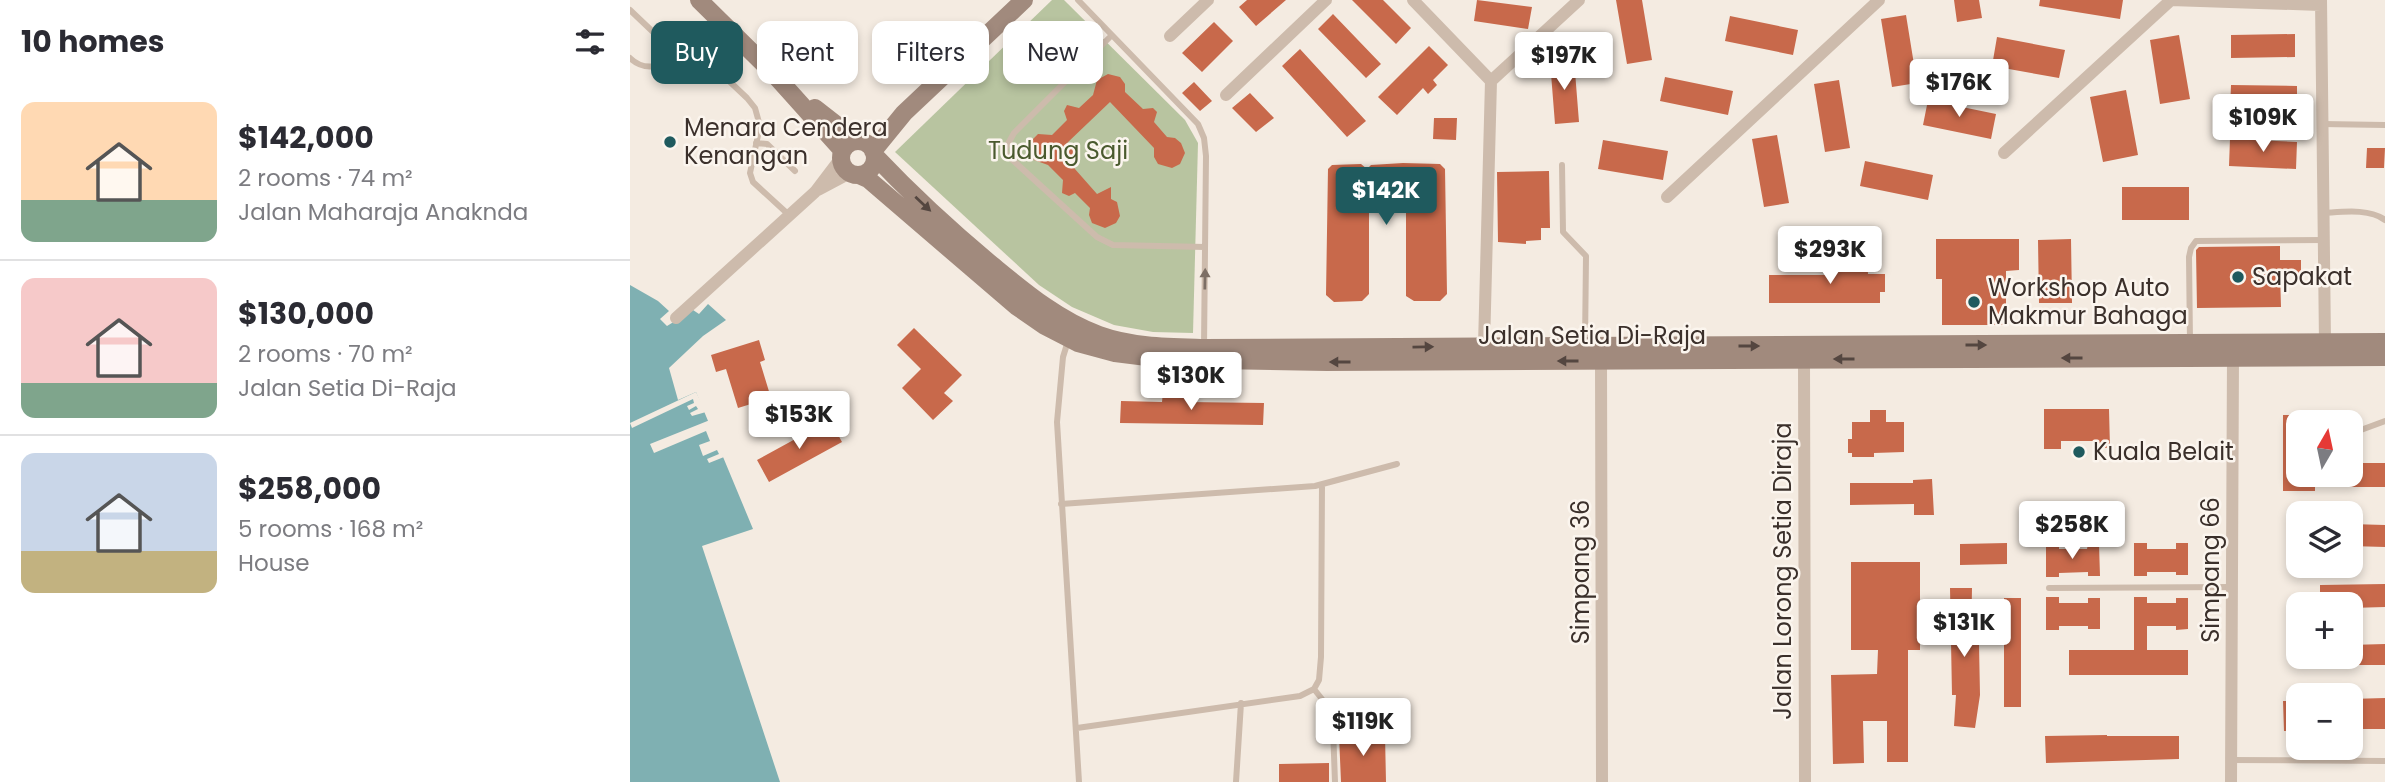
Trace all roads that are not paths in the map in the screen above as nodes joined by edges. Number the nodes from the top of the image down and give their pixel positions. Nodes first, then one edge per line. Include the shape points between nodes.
1 (699, 0) edge
2 (1024, 0) edge
3 (1078, 0) edge
4 (1208, 0) edge
5 (1326, 0) edge
6 (1413, 0) edge
7 (1579, 0) edge
8 (1880, 0) edge
9 (2171, 0) edge
10 (2321, 2) edge
11 (630, 10) edge
12 (651, 30) edge
13 (1111, 36) junction
14 (1170, 36) dead end
15 (630, 58) edge
16 (651, 67) edge
17 (1491, 81) junction
18 (732, 84) edge
19 (1226, 95) dead end
20 (2322, 124) junction
21 (2385, 125) edge
22 (756, 143) junction
23 (2004, 153) dead end
24 (857, 156) junction
25 (1562, 165) dead end
26 (795, 171) dead end
27 (1667, 197) dead end
28 (2323, 213) junction
29 (789, 215) junction
30 (2385, 220) edge
31 (2323, 240) junction
32 (1205, 247) junction
33 (676, 318) dead end
34 (1069, 339) junction
35 (2385, 342) edge
36 (2325, 343) junction
37 (2190, 344) junction
38 (1484, 346) junction
39 (1585, 346) junction
40 (1204, 348) junction
41 (2385, 356) edge
42 (2233, 357) junction
43 (1804, 360) junction
44 (1601, 361) junction
45 (2385, 421) edge
46 (2363, 429) edge
47 (1397, 464) dead end
48 (1322, 485) junction
49 (1061, 503) junction
50 (2231, 587) junction
51 (2049, 588) dead end
52 (1314, 689) junction
53 (1241, 703) junction
54 (1077, 728) junction
55 (2231, 760) junction
56 (2385, 761) edge
57 (1079, 782) edge
58 (1236, 782) edge
59 (1335, 782) edge
60 (1602, 782) edge
61 (1805, 782) edge
62 (2231, 782) edge

1 - 24 main road
2 - 24 main road
3 - 13 lane
4 - 14 street
5 - 19 street
6 - 17 street
7 - 17 street
8 - 27 street
9 - 10 street
9 - 23 street
10 - 20 street
11 - 12 lane
13 - 32 lane via 1198,124 1206,156
13 - 32 lane via 1014,133 1006,154 1097,237 1113,245
15 - 16 lane via 637,65
17 - 38 street
18 - 22 lane via 759,117
20 - 21 lane
20 - 28 street
22 - 26 lane via 767,144
22 - 29 lane via 750,173 753,182
24 - 29 street
24 - 34 main road, Jalan Setia Di-Raja via 868,179 1016,306
24 -> 40 main road, Jalan Setia Di-Raja via 1062,318 1124,342
25 - 39 lane via 1563,232 1586,256
28 - 30 lane via 2358,212
28 - 31 street
29 - 33 street
31 - 36 street
31 - 37 lane via 2196,241 2189,257
40 -> 32 lane
44 -> 34 main road, Jalan Setia Di-Raja via 1163,359 1104,351
34 - 49 lane via 1057,422
35 - 36 main road, Jalan Setia Di-Raja
36 - 37 main road, Jalan Setia Di-Raja
39 -> 37 main road, Jalan Setia Di-Raja
38 - 39 main road, Jalan Setia Di-Raja
40 -> 38 main road, Jalan Setia Di-Raja
41 - 42 main road, Jalan Setia Di-Raja
42 -> 43 main road, Jalan Setia Di-Raja
42 - 50 street, Simpang 66
43 - 44 main road, Jalan Setia Di-Raja
43 - 61 street, Jalan Lorong Setia Diraja
44 - 60 street, Simpang 36
45 - 46 lane
47 - 48 lane
48 - 49 lane
48 - 52 lane via 1321,657
49 - 54 lane
50 - 51 lane
50 - 55 street, Simpang 66
52 - 53 lane via 1300,696
52 - 59 lane via 1329,708
53 - 54 lane
53 - 58 lane
54 - 57 lane
55 - 56 lane
55 - 62 street, Simpang 66

